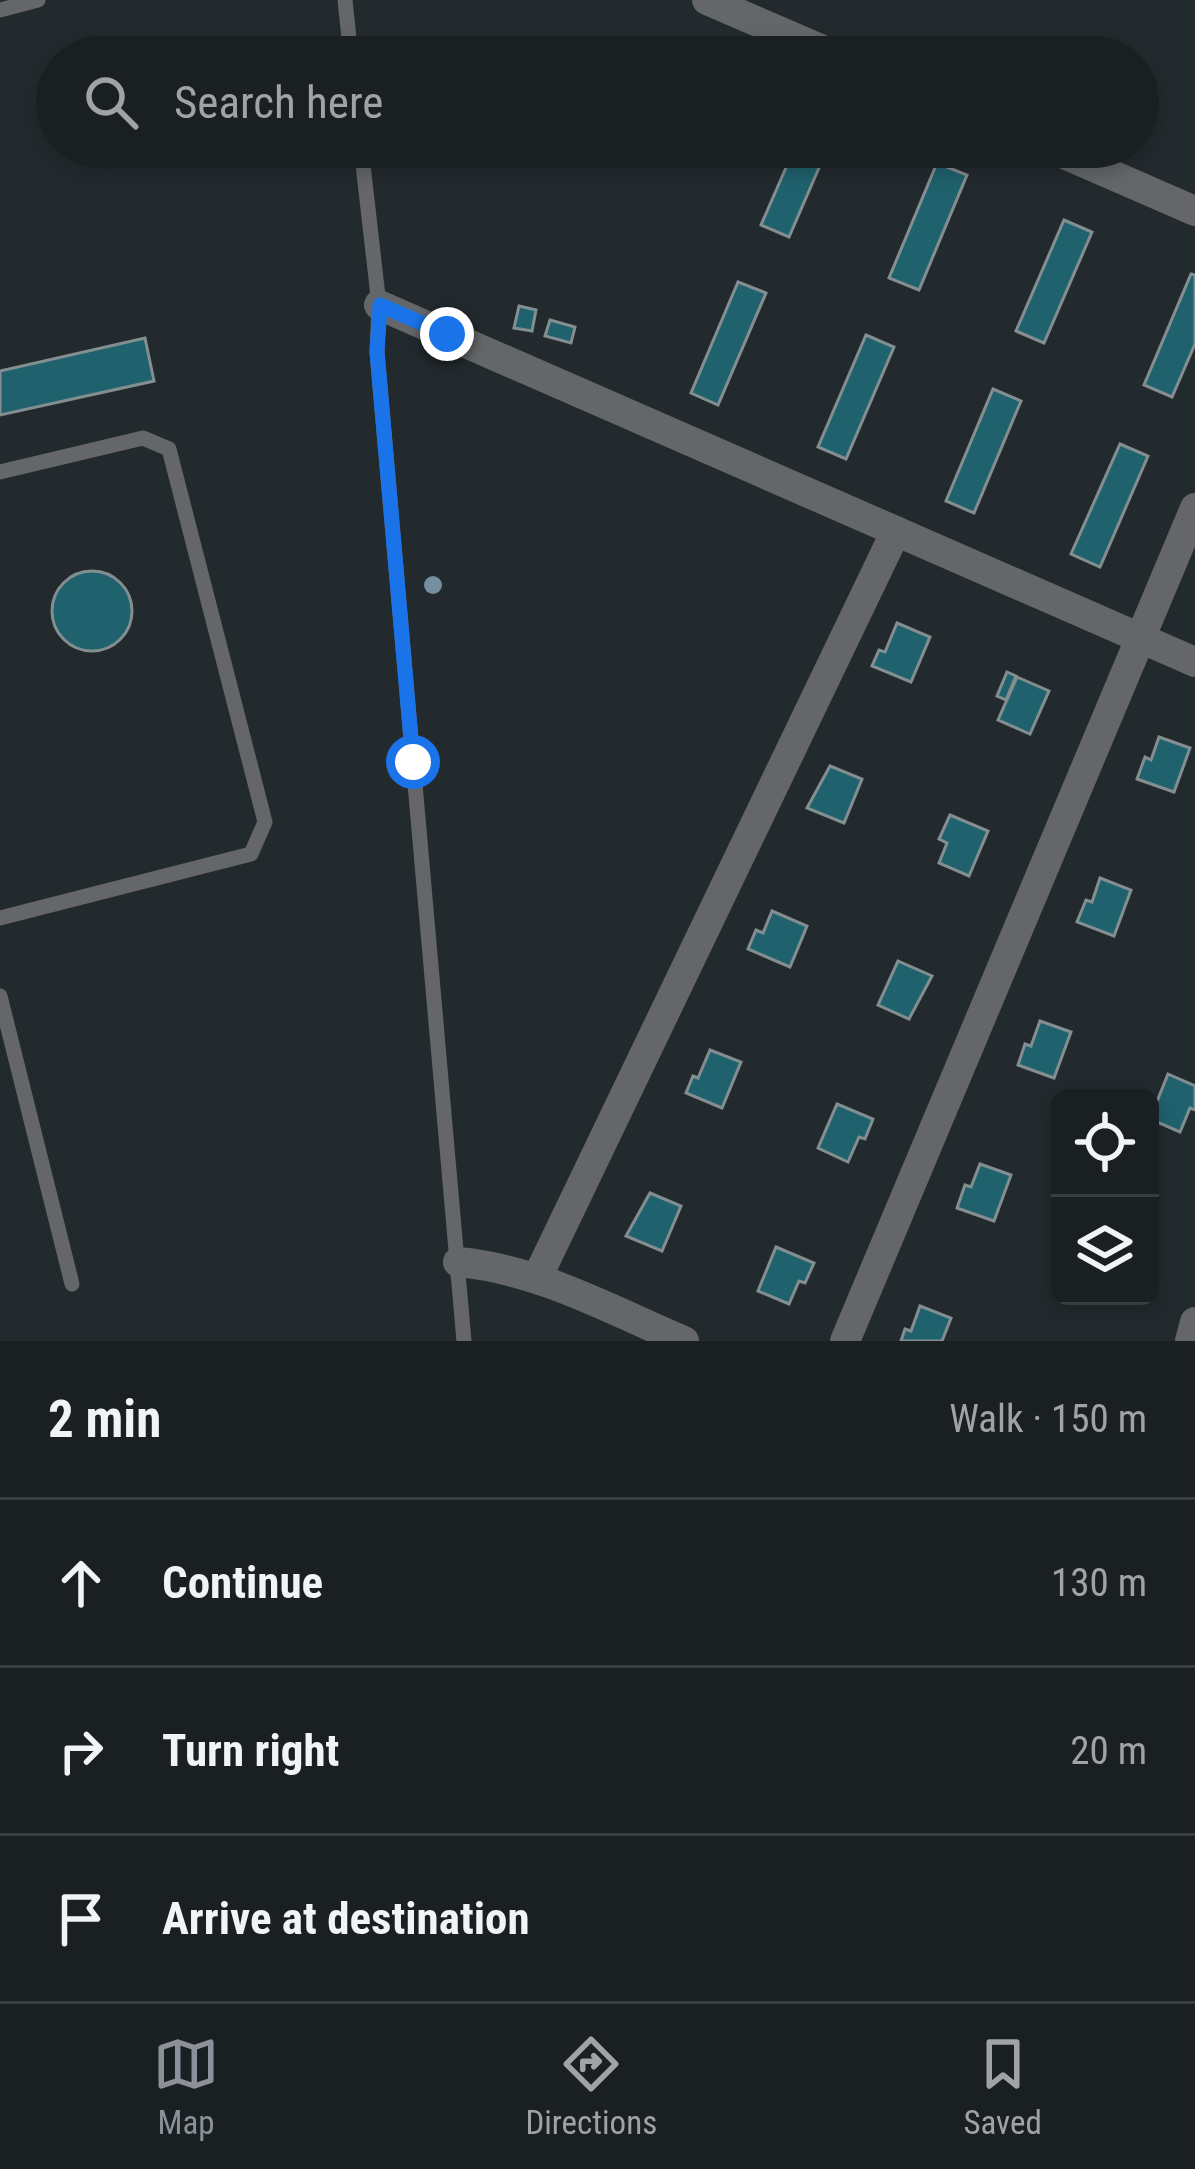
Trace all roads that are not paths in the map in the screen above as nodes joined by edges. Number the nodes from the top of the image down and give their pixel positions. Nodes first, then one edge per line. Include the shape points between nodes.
1 (38, 0) edge
2 (345, 0) edge
3 (707, 0) edge
4 (0, 10) edge
5 (349, 36) edge
6 (790, 36) edge
7 (364, 168) edge
8 (1096, 168) edge
9 (1195, 211) edge
10 (380, 305) junction
11 (0, 472) edge
12 (1195, 508) edge
13 (896, 531) junction
14 (1141, 639) junction
15 (1195, 662) edge
16 (0, 918) edge
17 (0, 997) edge
18 (458, 1262) junction
19 (537, 1278) junction
20 (72, 1284) dead end
21 (1195, 1322) edge
22 (464, 1341) edge
23 (684, 1341) edge
24 (845, 1341) edge
25 (1190, 1341) edge

1 - 4 lane
2 - 5 lane
3 - 6 street
7 - 10 lane
8 - 9 street
10 - 13 street
10 - 18 lane via 377,352
11 - 16 lane via 143,438 169,449 265,822 251,854
12 - 14 street
13 - 14 street
13 - 19 street
14 - 15 street
14 - 24 street
17 - 20 lane
18 - 19 street
18 - 22 lane
19 - 23 street
21 - 25 street

